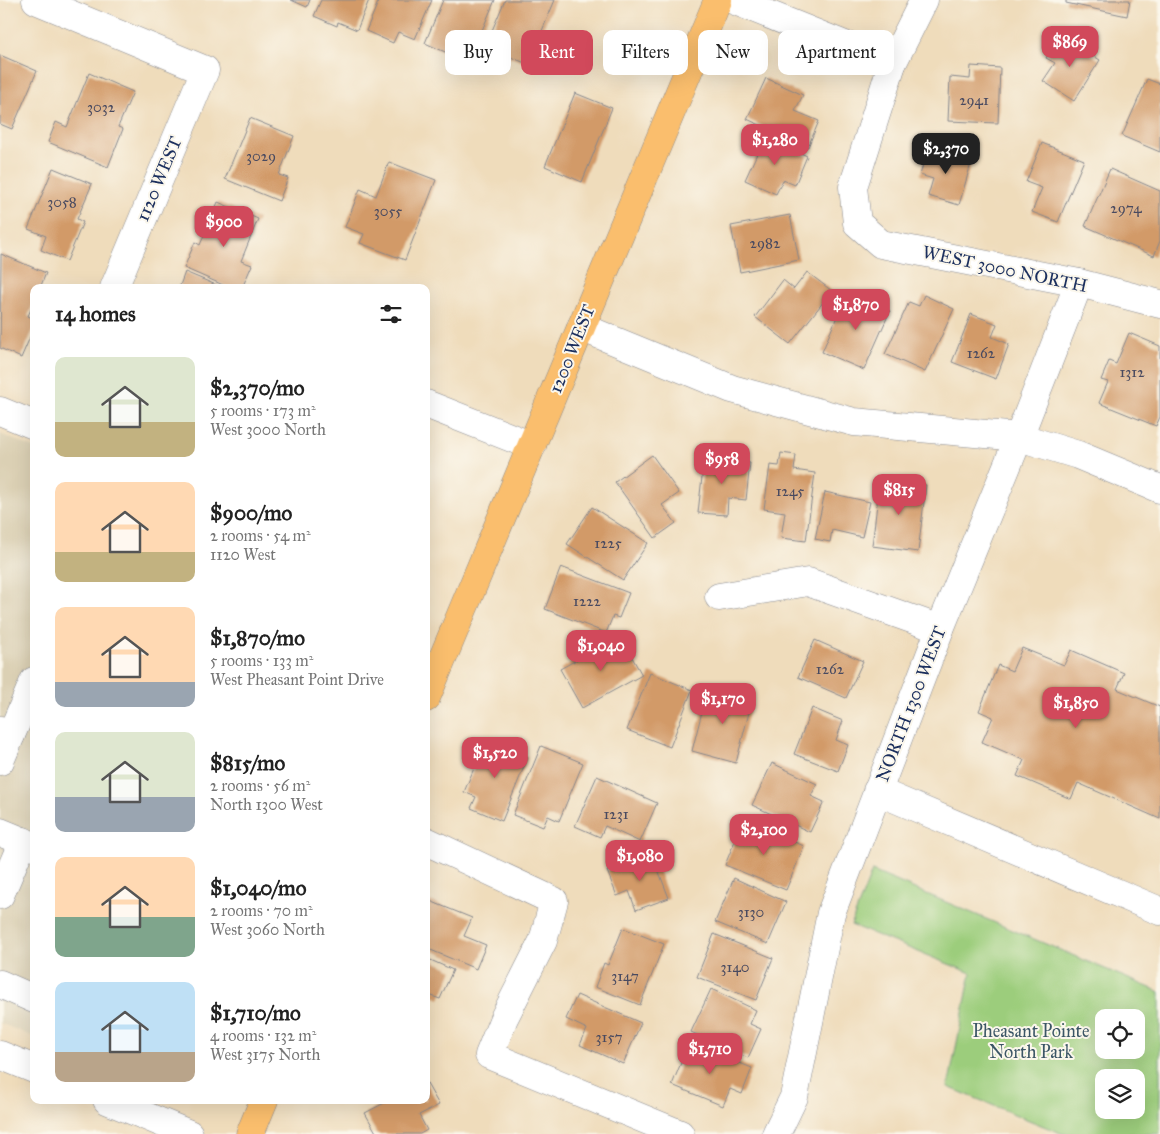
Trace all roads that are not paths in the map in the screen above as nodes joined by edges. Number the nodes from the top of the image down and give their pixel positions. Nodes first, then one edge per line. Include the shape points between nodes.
1 (36, 0) edge
2 (718, 0) edge
3 (733, 0) edge
4 (924, 0) edge
5 (808, 30) edge
6 (894, 60) edge
7 (889, 75) edge
8 (1079, 283) junction
9 (116, 284) edge
10 (1160, 304) edge
11 (581, 327) junction
12 (430, 406) edge
13 (0, 412) edge
14 (30, 423) edge
15 (1019, 437) junction
16 (532, 446) junction
17 (1160, 489) edge
18 (719, 597) dead end
19 (940, 629) junction
20 (430, 688) edge
21 (30, 689) edge
22 (5, 733) edge
23 (0, 760) edge
24 (877, 791) junction
25 (19, 840) edge
26 (430, 843) edge
27 (0, 895) edge
28 (1160, 911) edge
29 (0, 984) edge
30 (30, 997) edge
31 (0, 1055) edge
32 (30, 1067) edge
33 (117, 1104) edge
34 (262, 1104) edge
35 (189, 1134) edge
36 (250, 1134) edge
37 (680, 1134) edge
38 (776, 1134) edge

1 - 9 street, 1120 WEST via 205,70
2 - 11 main road, 1200 WEST
3 - 5 street
4 - 6 street
7 - 8 street, WEST 3000 NORTH via 853,187 857,223 881,244
8 - 10 street, WEST 3000 NORTH
8 - 15 street, NORTH 1300 WEST
11 - 15 street via 732,389 854,422
11 - 16 main road, 1200 WEST
12 - 16 street
13 - 14 street
15 - 17 street via 1078,455
15 - 19 street, NORTH 1300 WEST
16 - 20 main road, 1200 WEST
18 - 19 street via 808,582
19 - 24 street, NORTH 1300 WEST
21 - 22 street
22 - 23 street
24 - 28 street
24 - 38 street, NORTH 1300 WEST via 831,913 794,1097
25 - 27 street
26 - 37 street via 554,901 544,941 504,1018 489,1055
29 - 30 street
31 - 32 street
33 - 35 street
34 - 36 main road

